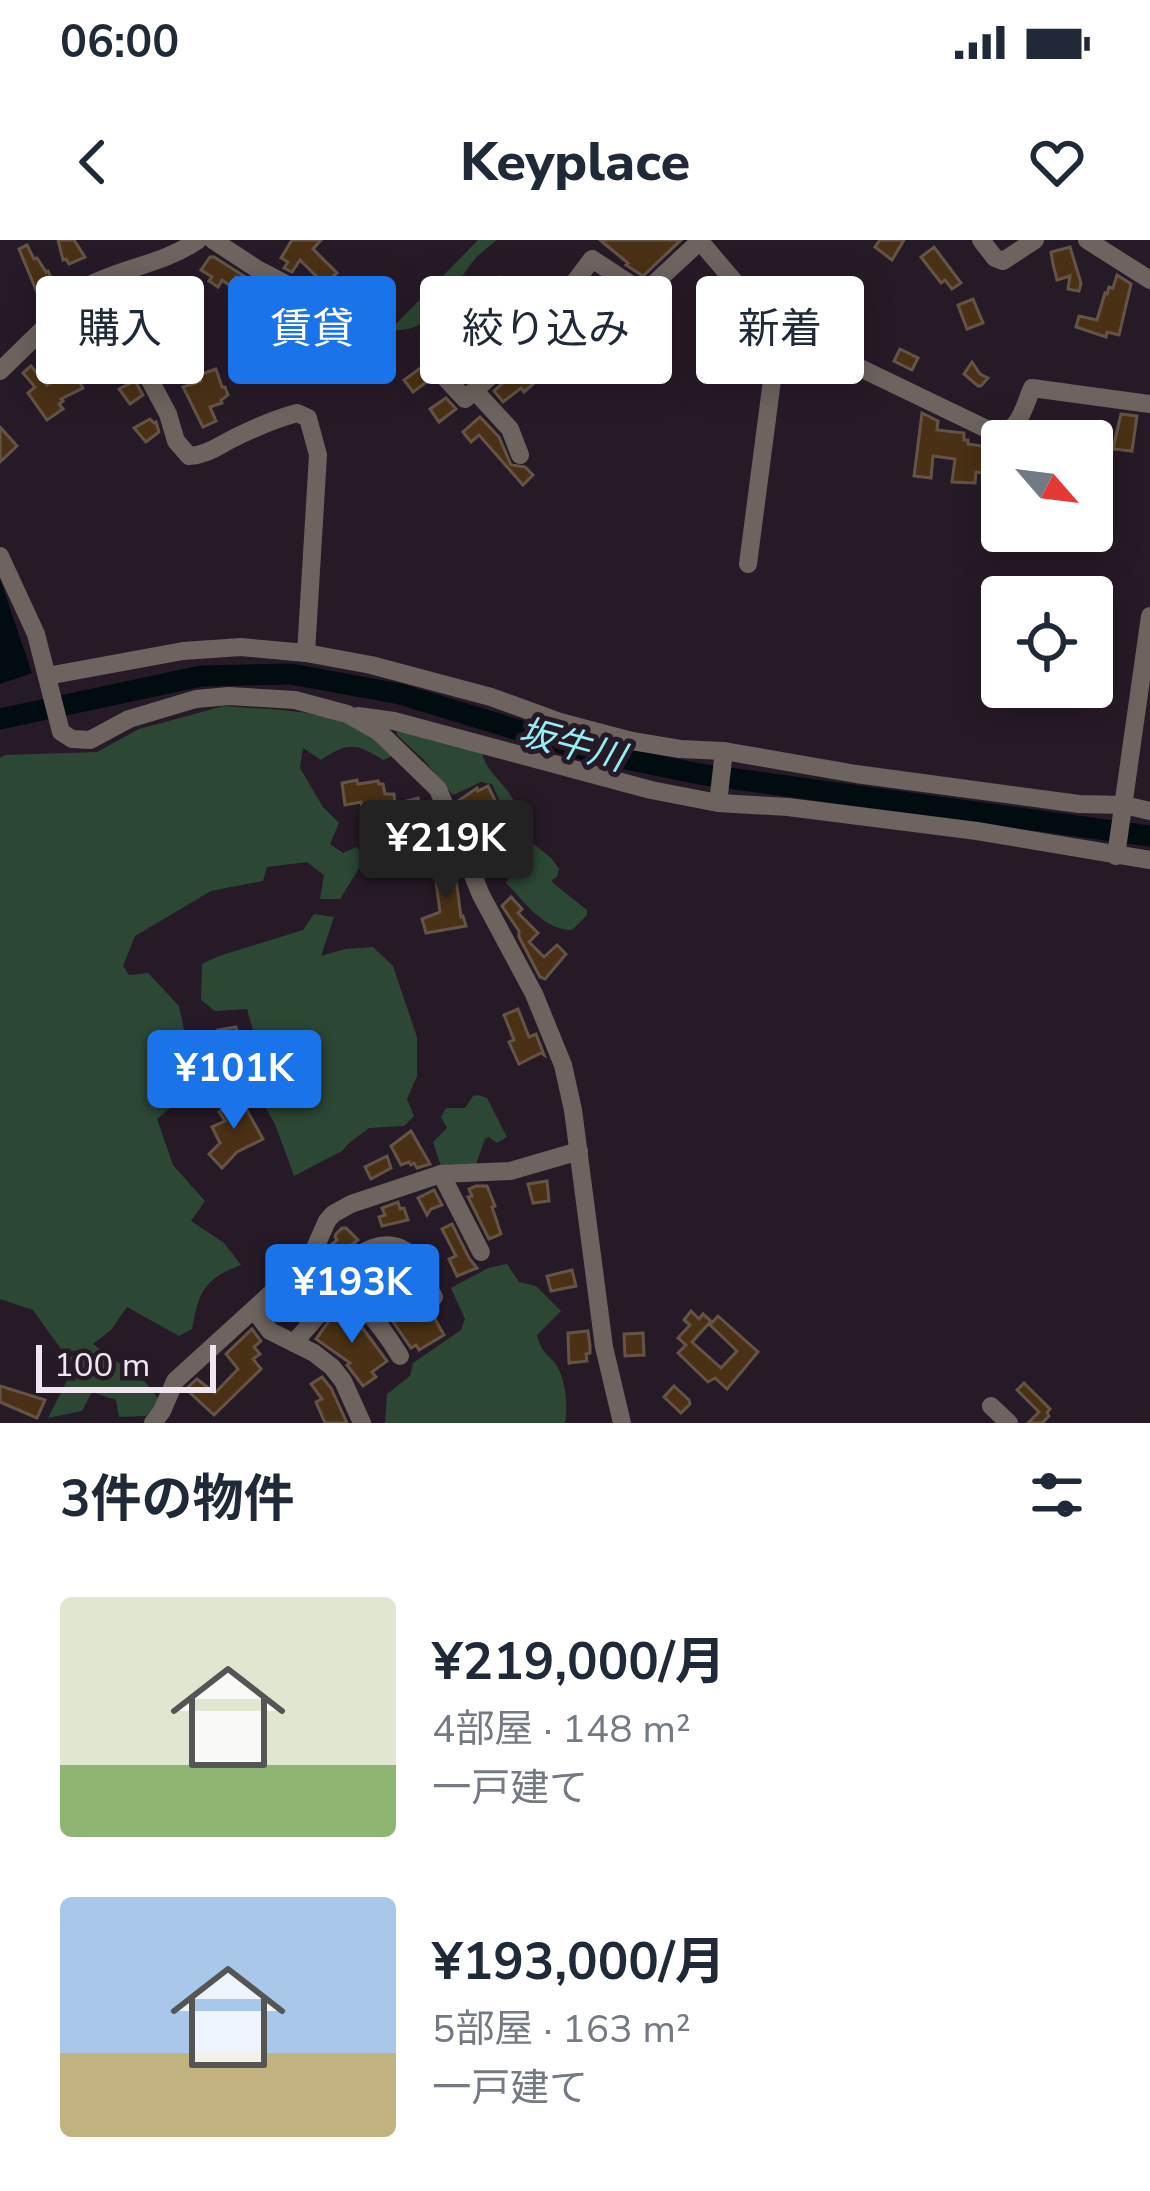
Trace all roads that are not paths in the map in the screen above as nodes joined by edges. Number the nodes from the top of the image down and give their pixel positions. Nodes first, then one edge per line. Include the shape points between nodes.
1 (198, 240) edge
2 (213, 240) edge
3 (700, 240) edge
4 (981, 240) edge
5 (1035, 240) edge
6 (1088, 240) edge
7 (109, 276) edge
8 (270, 276) edge
9 (579, 276) edge
10 (618, 276) edge
11 (662, 276) edge
12 (730, 276) edge
13 (1150, 280) edge
14 (36, 336) edge
15 (864, 370) edge
16 (0, 371) edge
17 (152, 384) edge
18 (451, 384) edge
19 (483, 384) edge
20 (772, 384) edge
21 (475, 391) junction
22 (1150, 404) edge
23 (520, 455) dead end
24 (0, 556) edge
25 (748, 564) dead end
26 (1150, 616) edge
27 (306, 652) junction
28 (49, 684) junction
29 (347, 715) junction
30 (724, 756) junction
31 (719, 798) junction
32 (1124, 805) junction
33 (1150, 811) edge
34 (1117, 856) junction
35 (1150, 860) edge
36 (579, 1151) junction
37 (442, 1174) junction
38 (481, 1252) dead end
39 (332, 1287) junction
40 (434, 1297) dead end
41 (254, 1311) junction
42 (294, 1343) junction
43 (400, 1356) dead end
44 (991, 1406) dead end
45 (153, 1423) edge
46 (362, 1423) edge
47 (622, 1423) edge
48 (1009, 1423) edge

1 - 7 street
2 - 8 street
3 - 11 street
3 - 12 street
4 - 5 street via 1003,261
6 - 13 street
9 - 10 street via 592,259
14 - 16 street
15 - 22 street via 995,433 1016,425 1032,388
17 - 27 street via 189,456 283,417 308,418 318,455
18 - 21 street via 465,399
19 - 21 street
20 - 25 street
21 - 23 street via 510,429
24 - 28 street
26 - 32 street
27 - 28 street via 183,651
27 - 30 street via 632,741
28 - 29 street via 61,732 82,742 129,719 229,696 295,700
29 - 31 street
29 - 36 street via 379,732 444,796 563,1065
30 - 31 street
30 - 32 street
31 - 34 street
32 - 33 street
32 - 34 street
34 - 35 street
36 - 37 street via 510,1171
36 - 47 street
37 - 38 street
37 - 41 street via 333,1214 311,1256
39 - 40 street via 367,1249 399,1246
39 - 42 street
39 - 43 street via 361,1304
41 - 42 street
41 - 45 street via 175,1381
42 - 46 street via 332,1367
44 - 48 street

